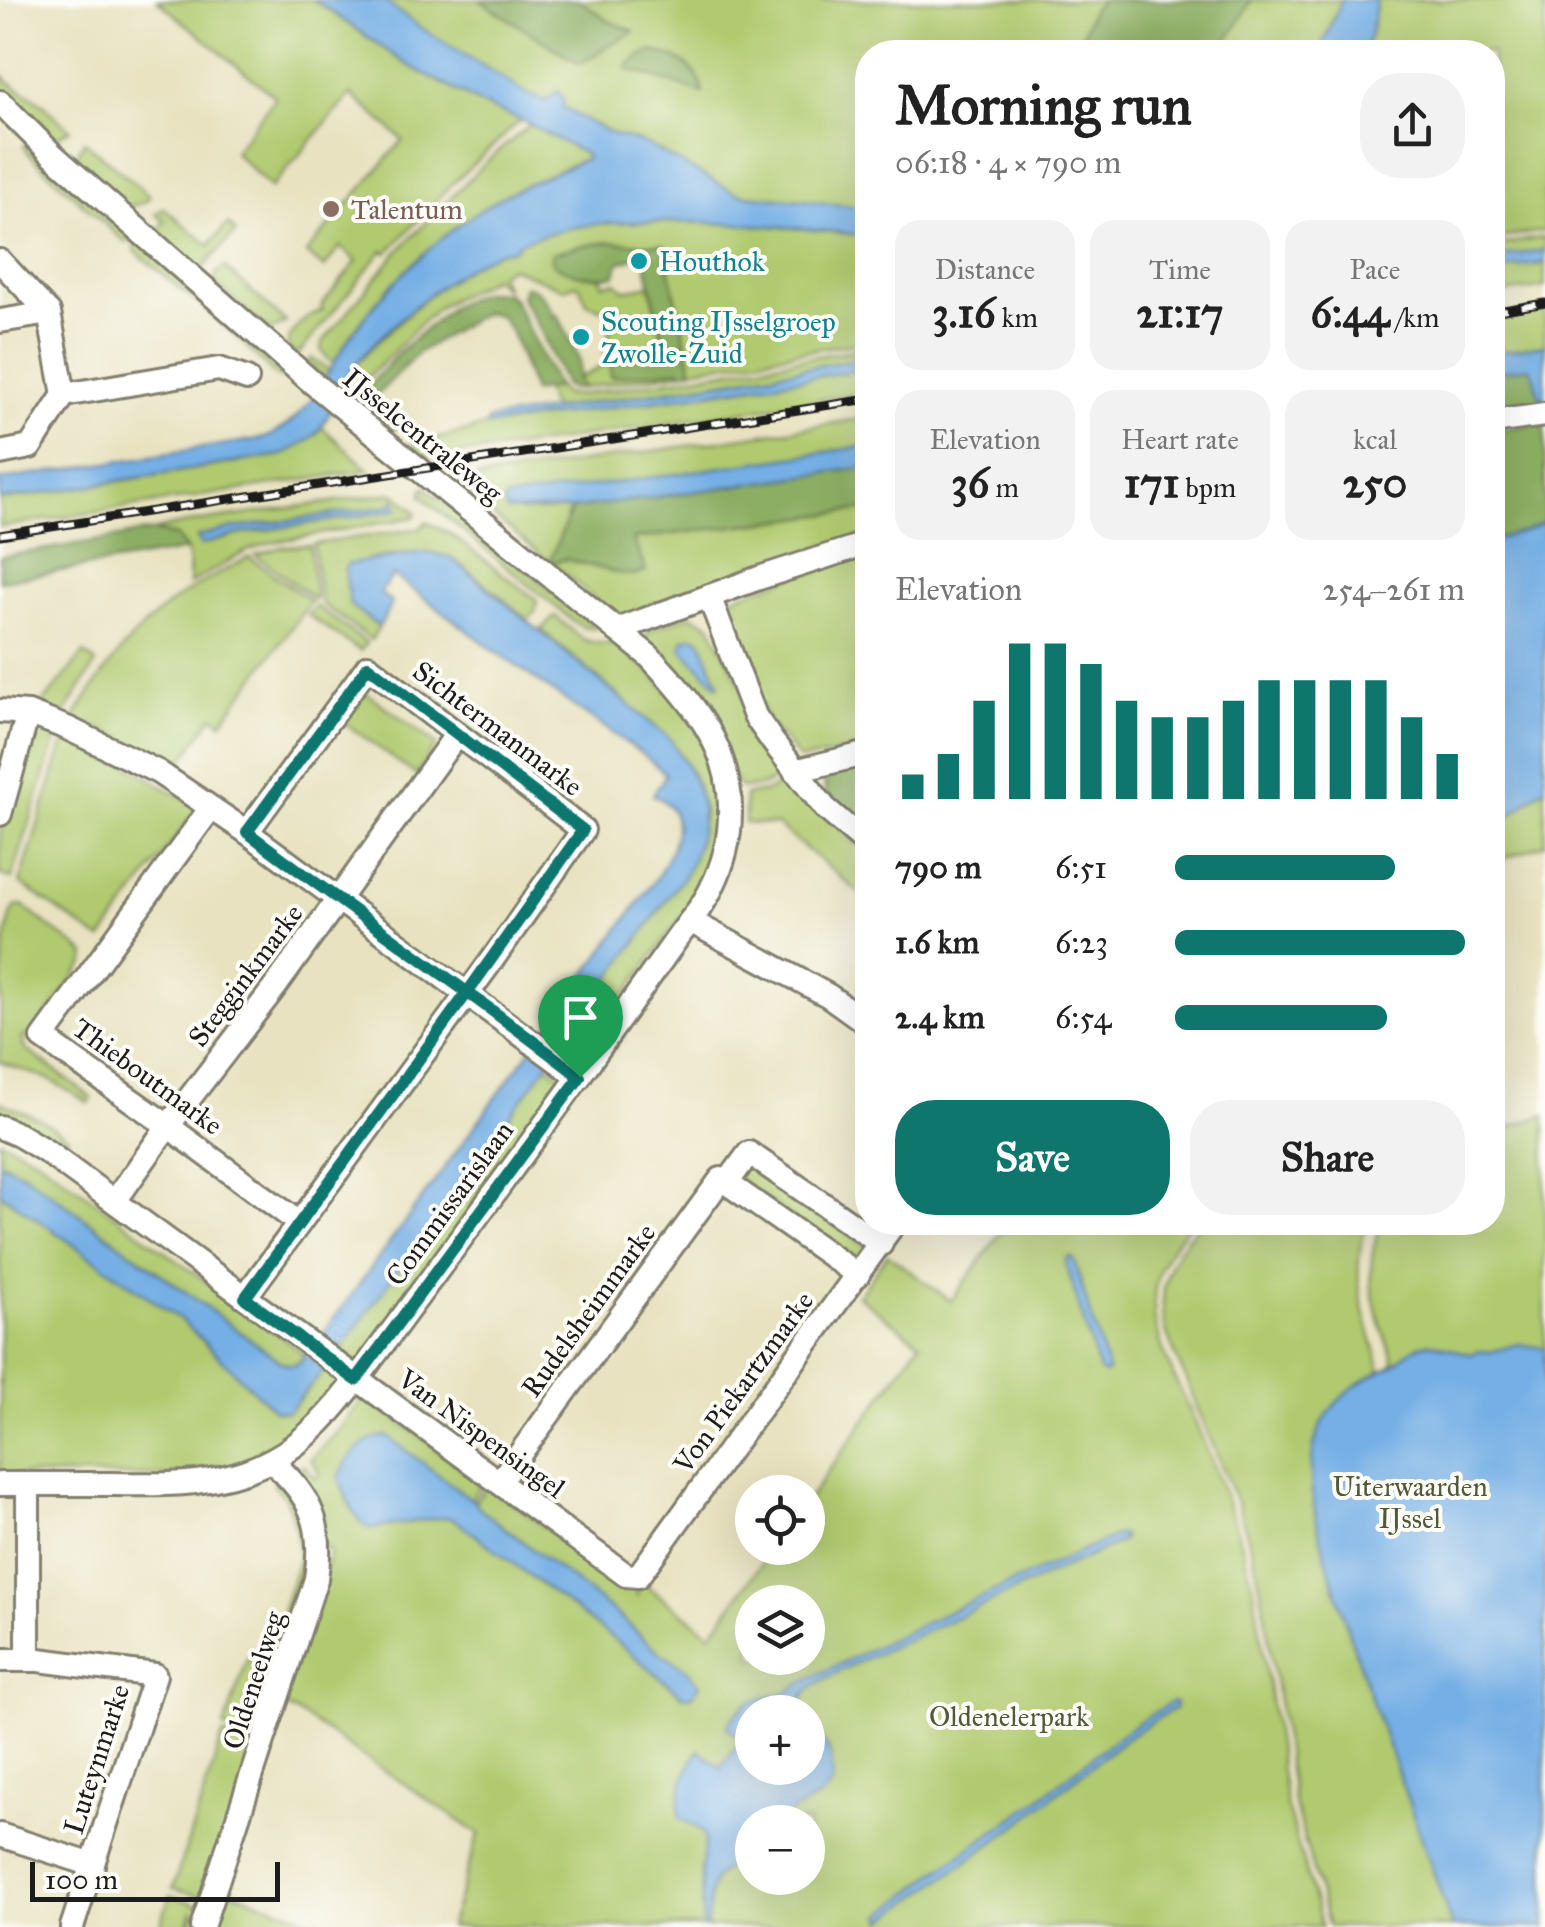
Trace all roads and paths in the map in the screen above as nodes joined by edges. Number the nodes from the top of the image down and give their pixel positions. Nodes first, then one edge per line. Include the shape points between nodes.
1 (0, 102) edge
2 (0, 261) edge
3 (49, 313) junction
4 (0, 321) edge
5 (247, 378) dead end
6 (64, 395) junction
7 (1545, 416) edge
8 (1505, 421) edge
9 (0, 453) edge
10 (855, 547) edge
11 (709, 596) junction
12 (616, 630) junction
13 (0, 711) edge
14 (28, 713) junction
15 (457, 734) junction
16 (855, 756) edge
17 (795, 771) junction
18 (210, 809) junction
19 (0, 814) edge
20 (247, 832) junction
21 (855, 833) edge
22 (338, 901) junction
23 (690, 921) junction
24 (467, 993) junction
25 (855, 1015) edge
26 (572, 1071) junction
27 (168, 1126) junction
28 (0, 1127) edge
29 (727, 1184) junction
30 (114, 1201) junction
31 (300, 1224) junction
32 (855, 1226) edge
33 (868, 1235) edge
34 (887, 1235) edge
35 (881, 1244) junction
36 (858, 1275) junction
37 (245, 1298) junction
38 (356, 1380) junction
39 (271, 1460) junction
40 (500, 1481) junction
41 (0, 1484) edge
42 (28, 1484) junction
43 (638, 1576) joint
44 (0, 1660) edge
45 (28, 1660) junction
46 (0, 1835) edge
47 (92, 1865) junction
48 (72, 1927) edge
49 (202, 1927) edge

1 - 12 street, IJsselcentraleweg via 314,384
2 - 3 street
3 - 4 street
3 - 6 street
5 - 6 street via 219,370
6 - 9 street via 30,447
7 - 8 street
10 - 11 street
11 - 12 street
11 - 17 street via 755,716
12 - 23 street, Commissarislaan via 693,704 717,747 730,792 727,844 712,888
13 - 14 street
14 - 18 street via 158,772
14 - 19 street
15 - 20 street, Sichtermanmarke via 368,666
15 - 22 street, Stegginkmarke
15 - 24 street, Sichtermanmarke via 583,830
16 - 17 street
17 - 21 street
18 - 20 street
18 - 27 street, Thieboutmarke via 44,1038
20 - 22 street
22 - 24 street
22 - 27 street, Stegginkmarke
23 - 25 street
23 - 26 street, Commissarislaan
24 - 26 street
24 - 31 street, Sichtermanmarke
26 - 38 street, Commissarislaan
27 - 30 street, Stegginkmarke
27 - 31 street, Thieboutmarke
28 - 30 street, Van Nispensingel
29 - 32 street, Rudelsheimmarke via 749,1152
29 - 36 street
29 - 40 street, Rudelsheimmarke via 721,1180
30 - 37 street, Van Nispensingel
31 - 37 street, Sichtermanmarke
33 - 35 street, Rudelsheimmarke
34 - 35 street, Von Piekartzmarke
35 - 36 street, Von Piekartzmarke
36 - 43 street, Von Piekartzmarke
37 - 38 street, Van Nispensingel
38 - 39 street, Commissarislaan via 306,1436
38 - 40 street, Van Nispensingel
39 - 42 street, Commissarislaan via 194,1484
39 - 49 street, Oldeneelweg via 299,1489 316,1522 316,1579
40 - 43 street, Van Nispensingel via 626,1575
41 - 42 street, Commissarislaan
42 - 45 street
44 - 45 street, Luteynmarke
45 - 47 street, Luteynmarke via 155,1674
46 - 47 street
47 - 48 street, Luteynmarke

